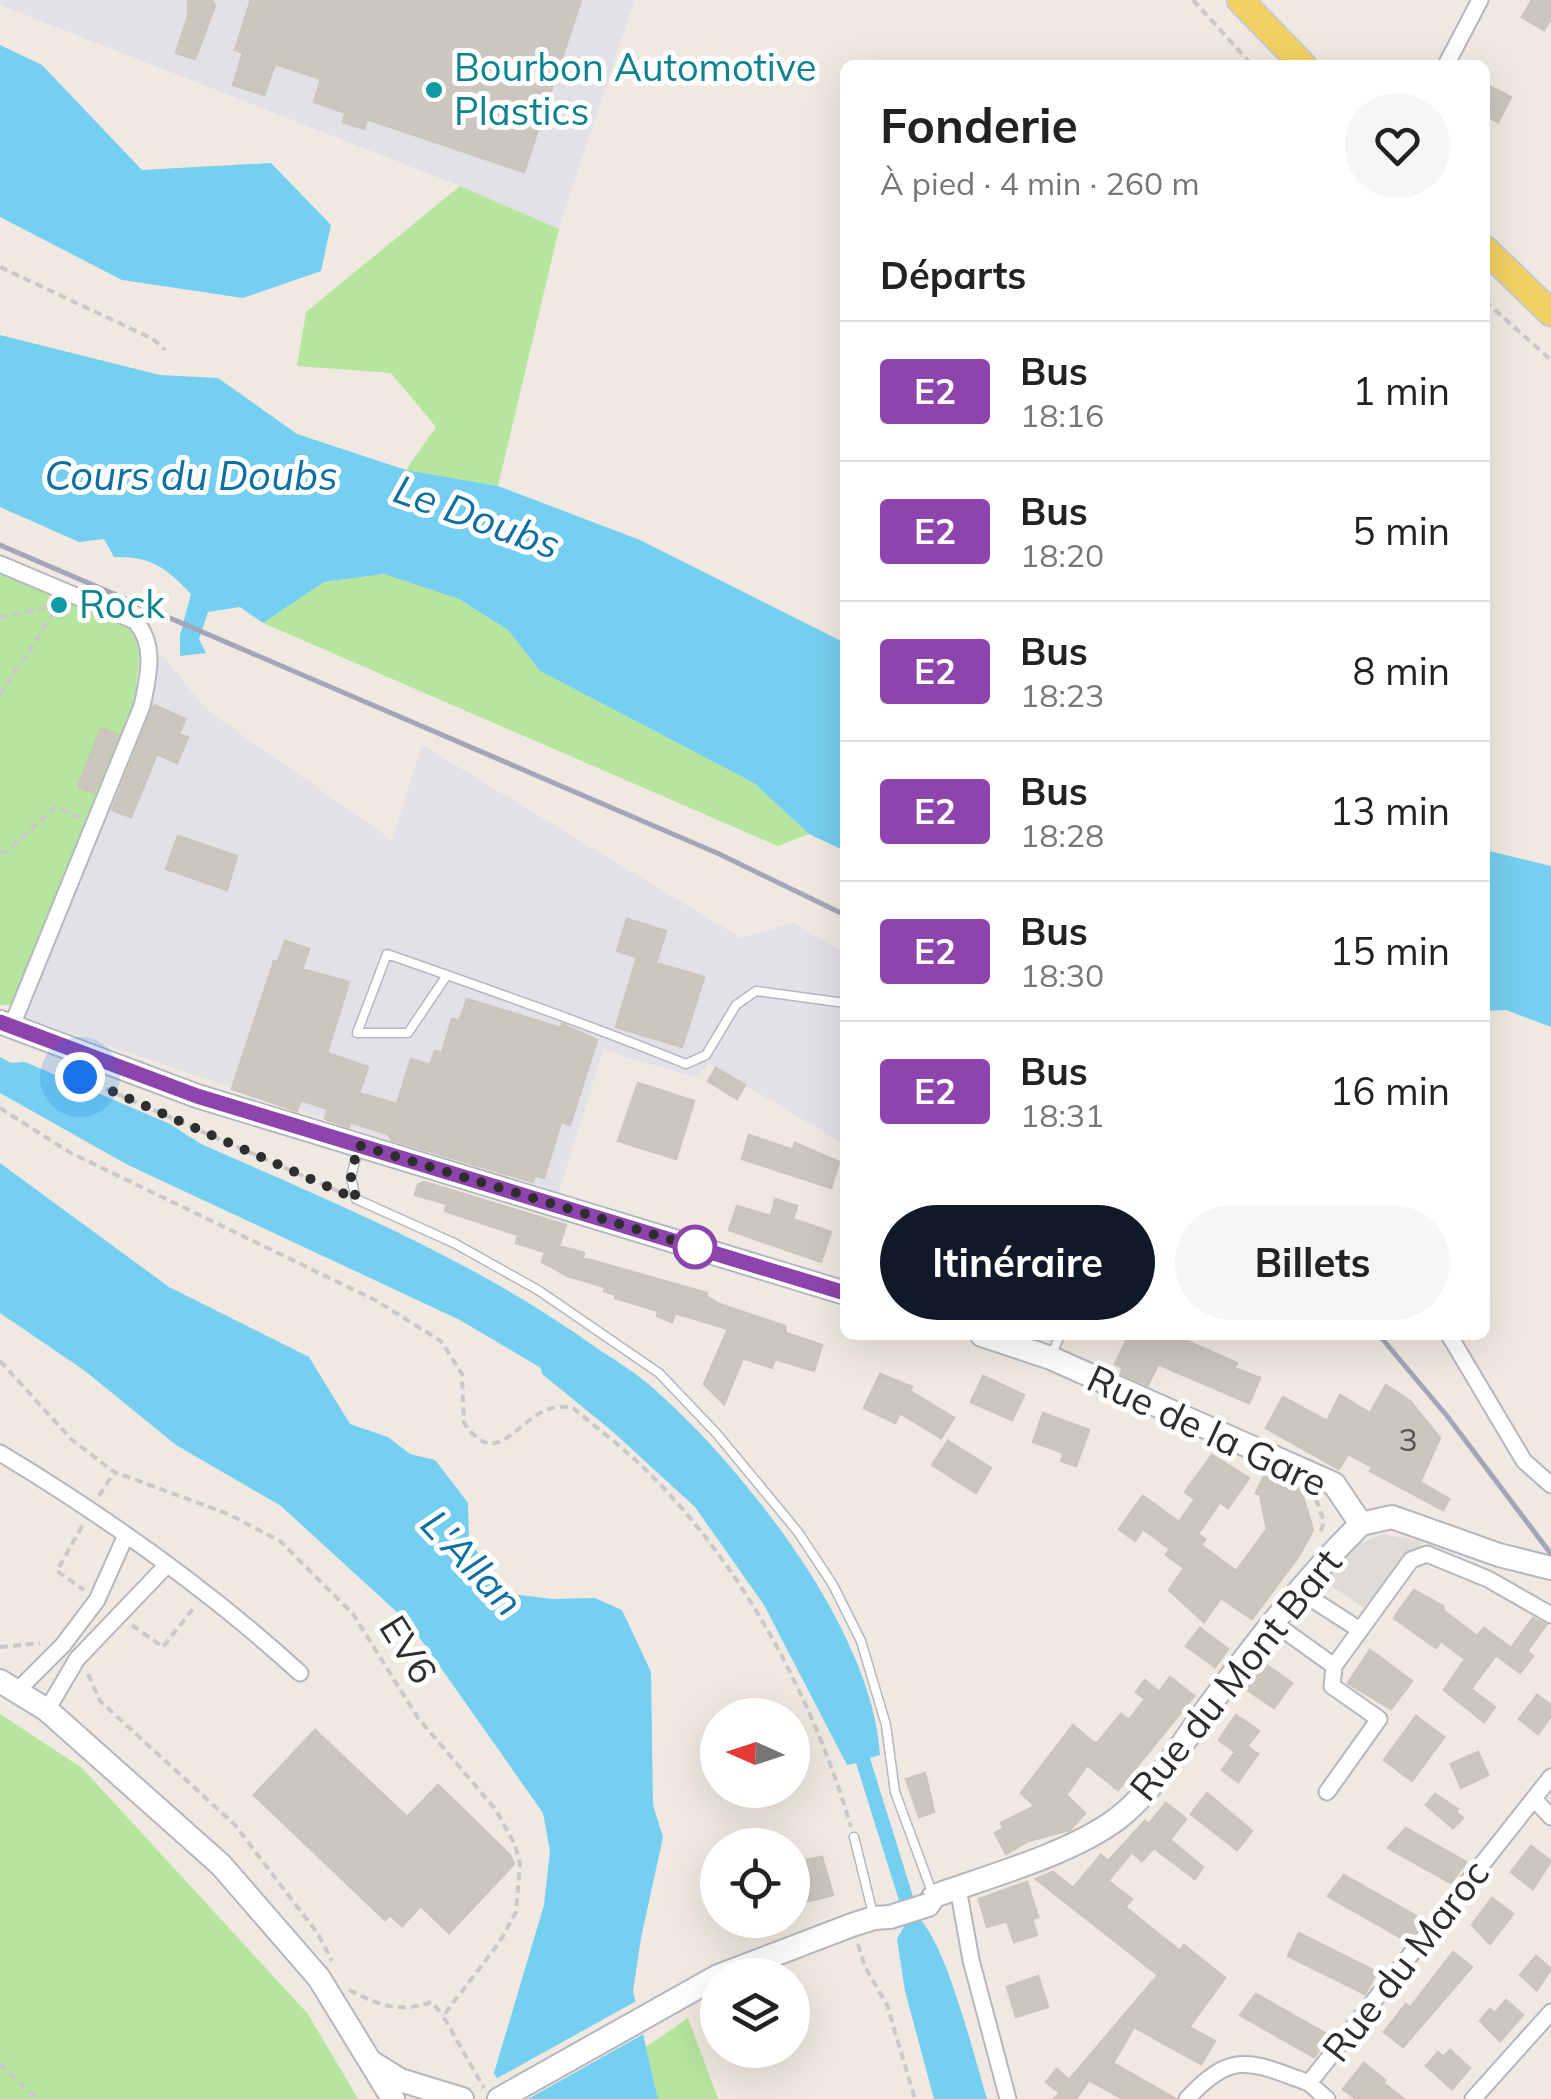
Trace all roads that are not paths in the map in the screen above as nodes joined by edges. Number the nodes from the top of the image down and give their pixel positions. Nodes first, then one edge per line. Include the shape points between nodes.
1 (1240, 0) edge
2 (1480, 0) edge
3 (1298, 60) edge
4 (1449, 60) edge
5 (1490, 254) edge
6 (1551, 314) edge
7 (0, 564) edge
8 (447, 975) junction
9 (840, 1002) edge
10 (6, 1025) edge
11 (358, 1145) junction
12 (840, 1291) edge
13 (997, 1340) edge
14 (1058, 1340) edge
15 (1452, 1340) edge
16 (1051, 1358) junction
17 (0, 1453) edge
18 (1551, 1485) edge
19 (1361, 1524) junction
20 (126, 1535) junction
21 (167, 1564) junction
22 (1551, 1568) edge
23 (1300, 1592) junction
24 (1551, 1615) edge
25 (1274, 1622) junction
26 (1360, 1630) junction
27 (1334, 1666) junction
28 (300, 1673) dead end
29 (9, 1686) edge
30 (48, 1710) junction
31 (1551, 1777) edge
32 (1328, 1792) dead end
33 (1534, 1799) junction
34 (1551, 1817) edge
35 (854, 1836) road end
36 (958, 1888) junction
37 (931, 1901) junction
38 (872, 1920) junction
39 (768, 1958) edge
40 (700, 1987) edge
41 (1551, 2012) edge
42 (370, 2061) junction
43 (1309, 2083) junction
44 (492, 2094) edge
45 (393, 2099) edge
46 (462, 2099) edge
47 (1008, 2099) edge
48 (1187, 2099) edge
49 (1328, 2099) edge
50 (1473, 2099) edge

1 - 3 main road
2 - 4 street
5 - 6 main road
7 - 10 street via 134,621 146,638 148,670 142,706 96,824
8 - 8 lane via 387,954 358,1034 408,1033
8 - 9 lane via 686,1064 706,1055 736,1006 756,991
10 - 11 main road via 197,1096
11 - 12 main road
11 - 37 lane via 351,1177 356,1199 538,1290 659,1373 798,1532 861,1641 886,1725 895,1792
13 - 16 main road, Rue de la Gare
14 - 16 lane
15 - 18 street via 1524,1462
16 - 19 main road, Rue de la Gare via 1334,1484
17 - 20 street
19 - 22 main road via 1392,1516
19 - 23 main road, Rue du Mont Bart
20 - 21 street
20 - 29 street via 97,1600 63,1644
21 - 28 street
21 - 30 street via 76,1659
23 - 25 main road, Rue du Mont Bart
23 - 26 street
24 - 26 street via 1427,1554 1411,1560
25 - 27 street
25 - 36 main road, Rue du Mont Bart via 1119,1818 1076,1844
26 - 27 street
27 - 32 street via 1332,1686 1379,1719
29 - 30 main road
30 - 42 main road via 221,1865 318,1978
31 - 33 street, Rue du Maroc
33 - 34 street
33 - 43 street, Rue du Maroc
35 - 38 lane
36 - 37 main road, Rue du Mont Bart
36 - 47 street
37 - 38 main road, Rue du Mont Bart, bridge
38 - 39 main road, Rue du Mont Bart
40 - 44 main road, Rue du Mont Bart
41 - 50 street
42 - 45 main road
42 - 46 main road via 400,2080
43 - 48 street, Rue du Maroc via 1253,2062 1212,2072
43 - 49 street

